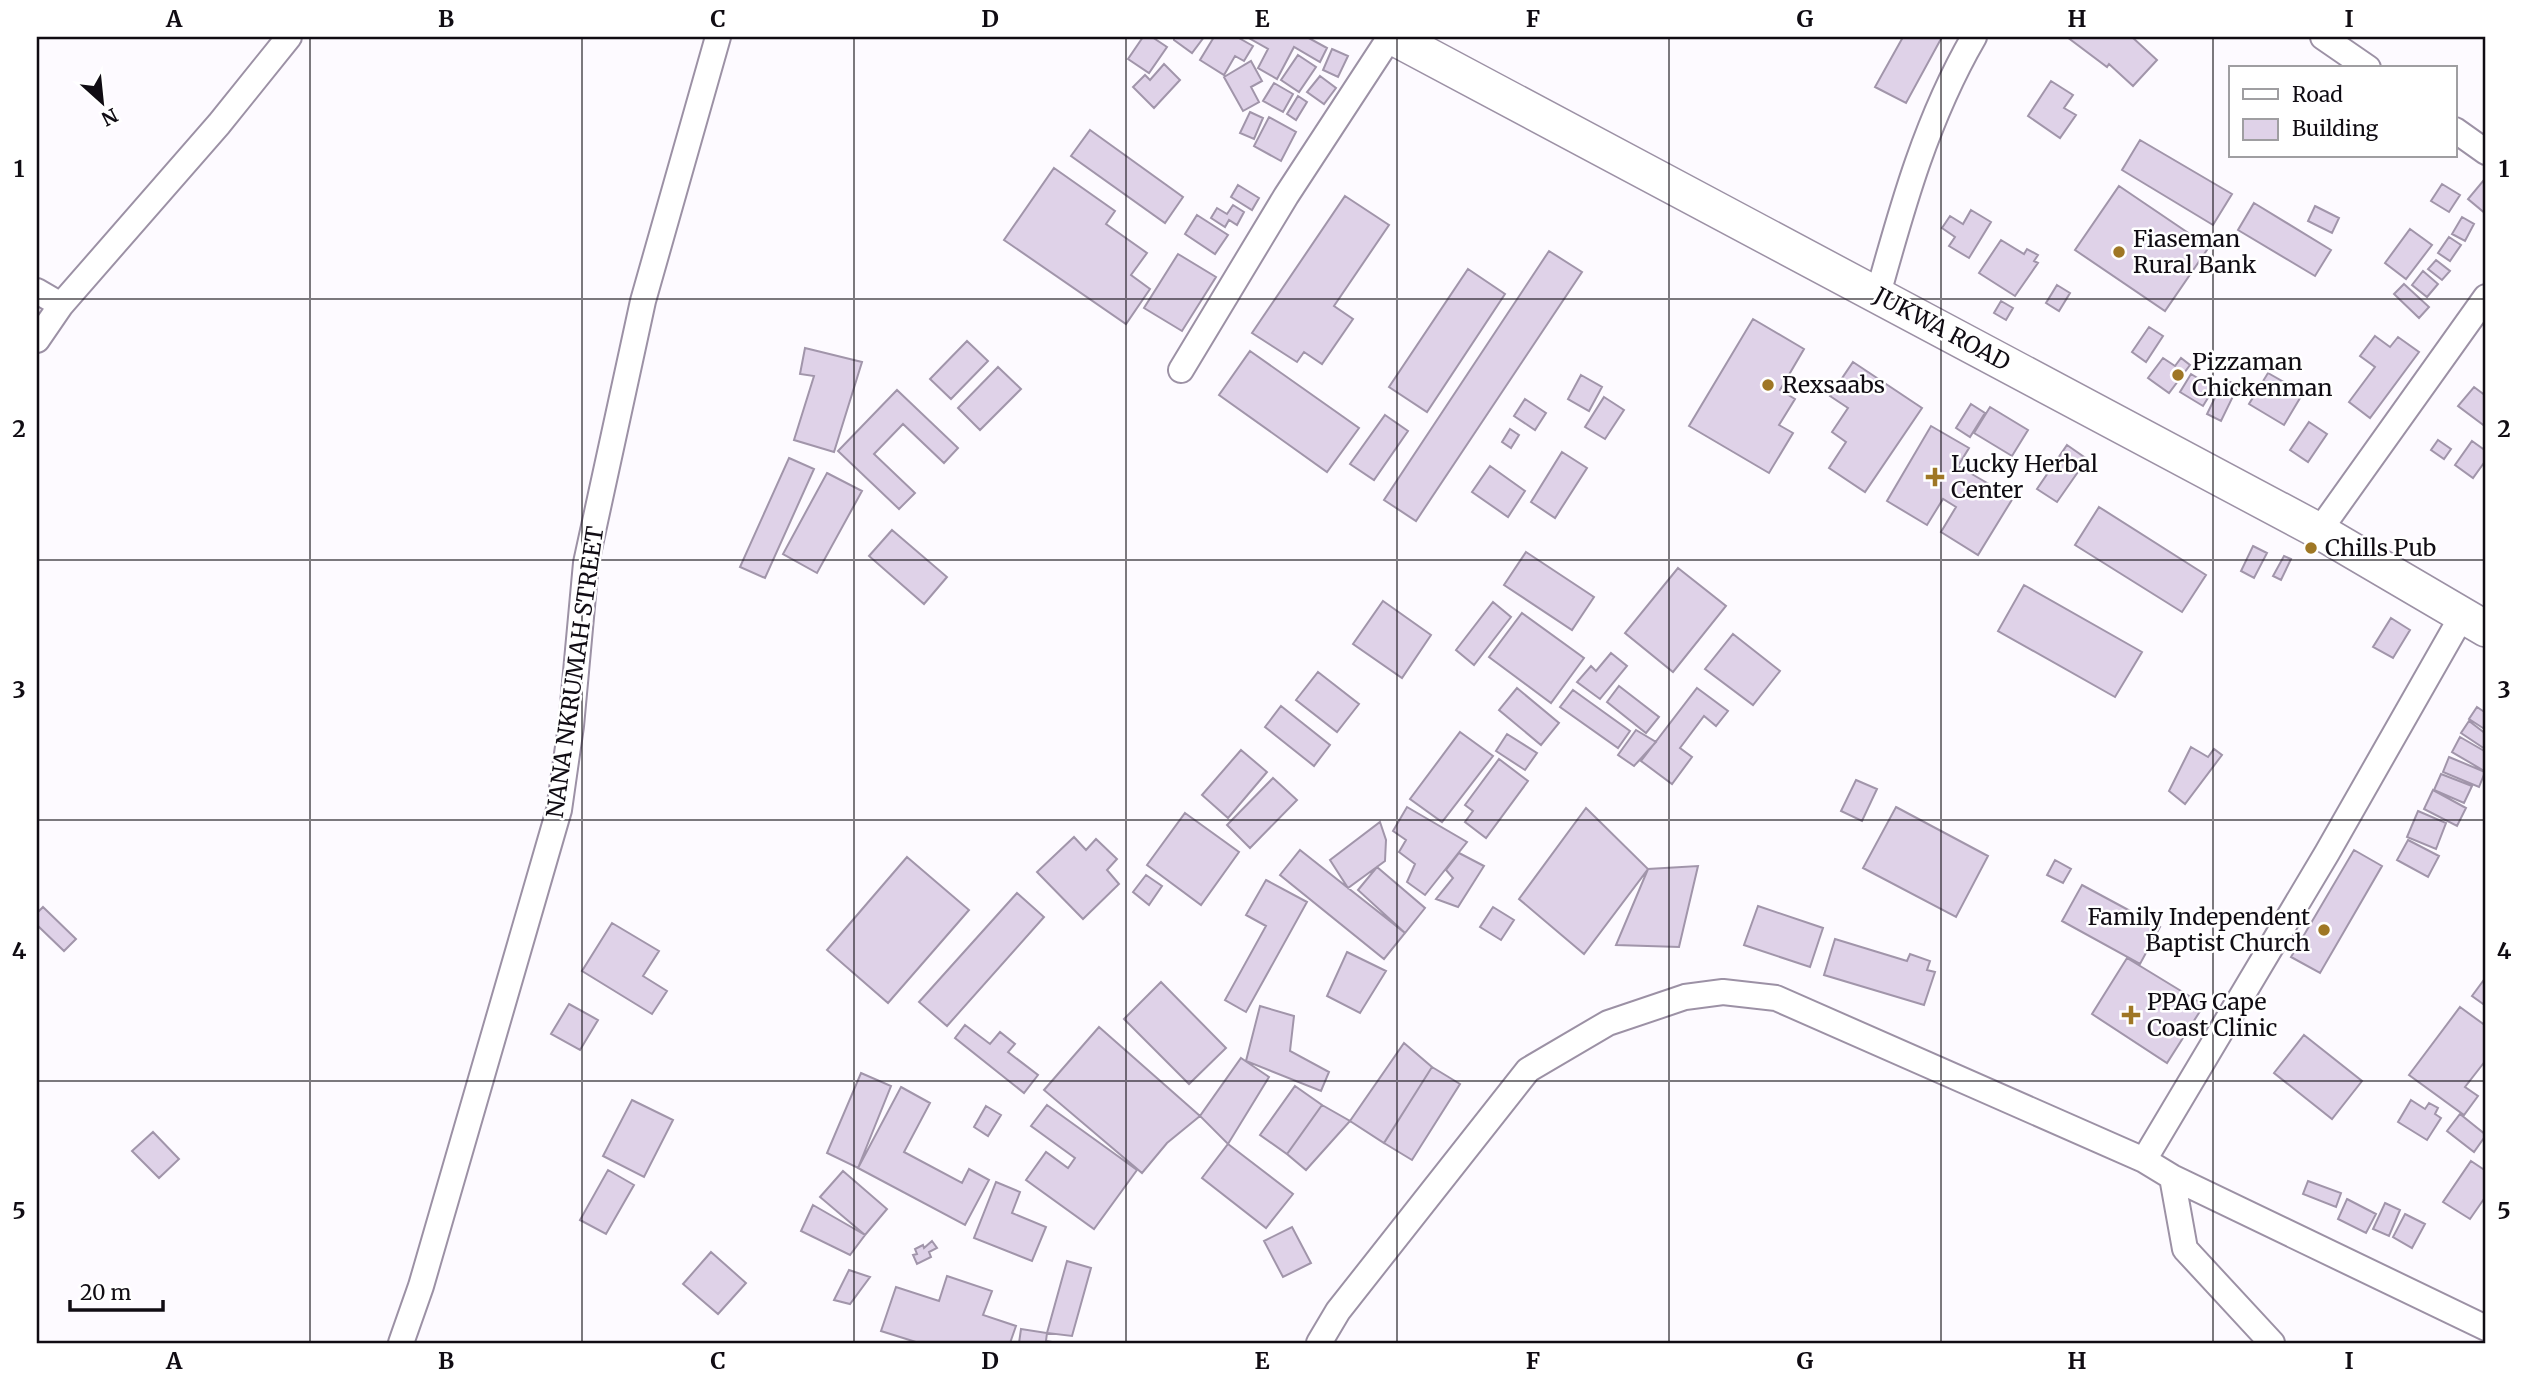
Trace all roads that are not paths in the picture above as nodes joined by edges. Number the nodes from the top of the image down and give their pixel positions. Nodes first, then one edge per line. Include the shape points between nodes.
1 (289, 37) edge
2 (718, 37) edge
3 (1391, 37) edge
4 (1975, 37) edge
5 (2323, 37) edge
6 (2365, 66) edge
7 (2456, 131) edge
8 (2486, 152) edge
9 (37, 291) edge
10 (1878, 295) junction
11 (2486, 297) edge
12 (61, 305) junction
13 (37, 341) edge
14 (1181, 370) dead end
15 (2319, 531) junction
16 (2474, 623) edge
17 (2144, 1160) junction
18 (2172, 1177) junction
19 (2486, 1328) edge
20 (401, 1343) edge
21 (1319, 1343) edge
22 (2272, 1343) edge

1 - 12 street
2 - 20 street, NANA NKRUMAH STREET via 643,302 586,563 559,810
3 - 10 main road, JUKWA ROAD
3 - 14 street via 1286,196
4 - 10 street via 1952,75 1922,145
5 - 6 street
7 - 8 street
9 - 12 street
10 - 15 main road, JUKWA ROAD
11 - 15 street
12 - 13 street
15 - 16 main road, JUKWA ROAD
16 - 17 street via 2327,853
17 - 18 street
17 - 21 street via 1776,998 1723,992 1685,997 1608,1023 1528,1070 1338,1311
18 - 19 street
18 - 22 street via 2185,1249

